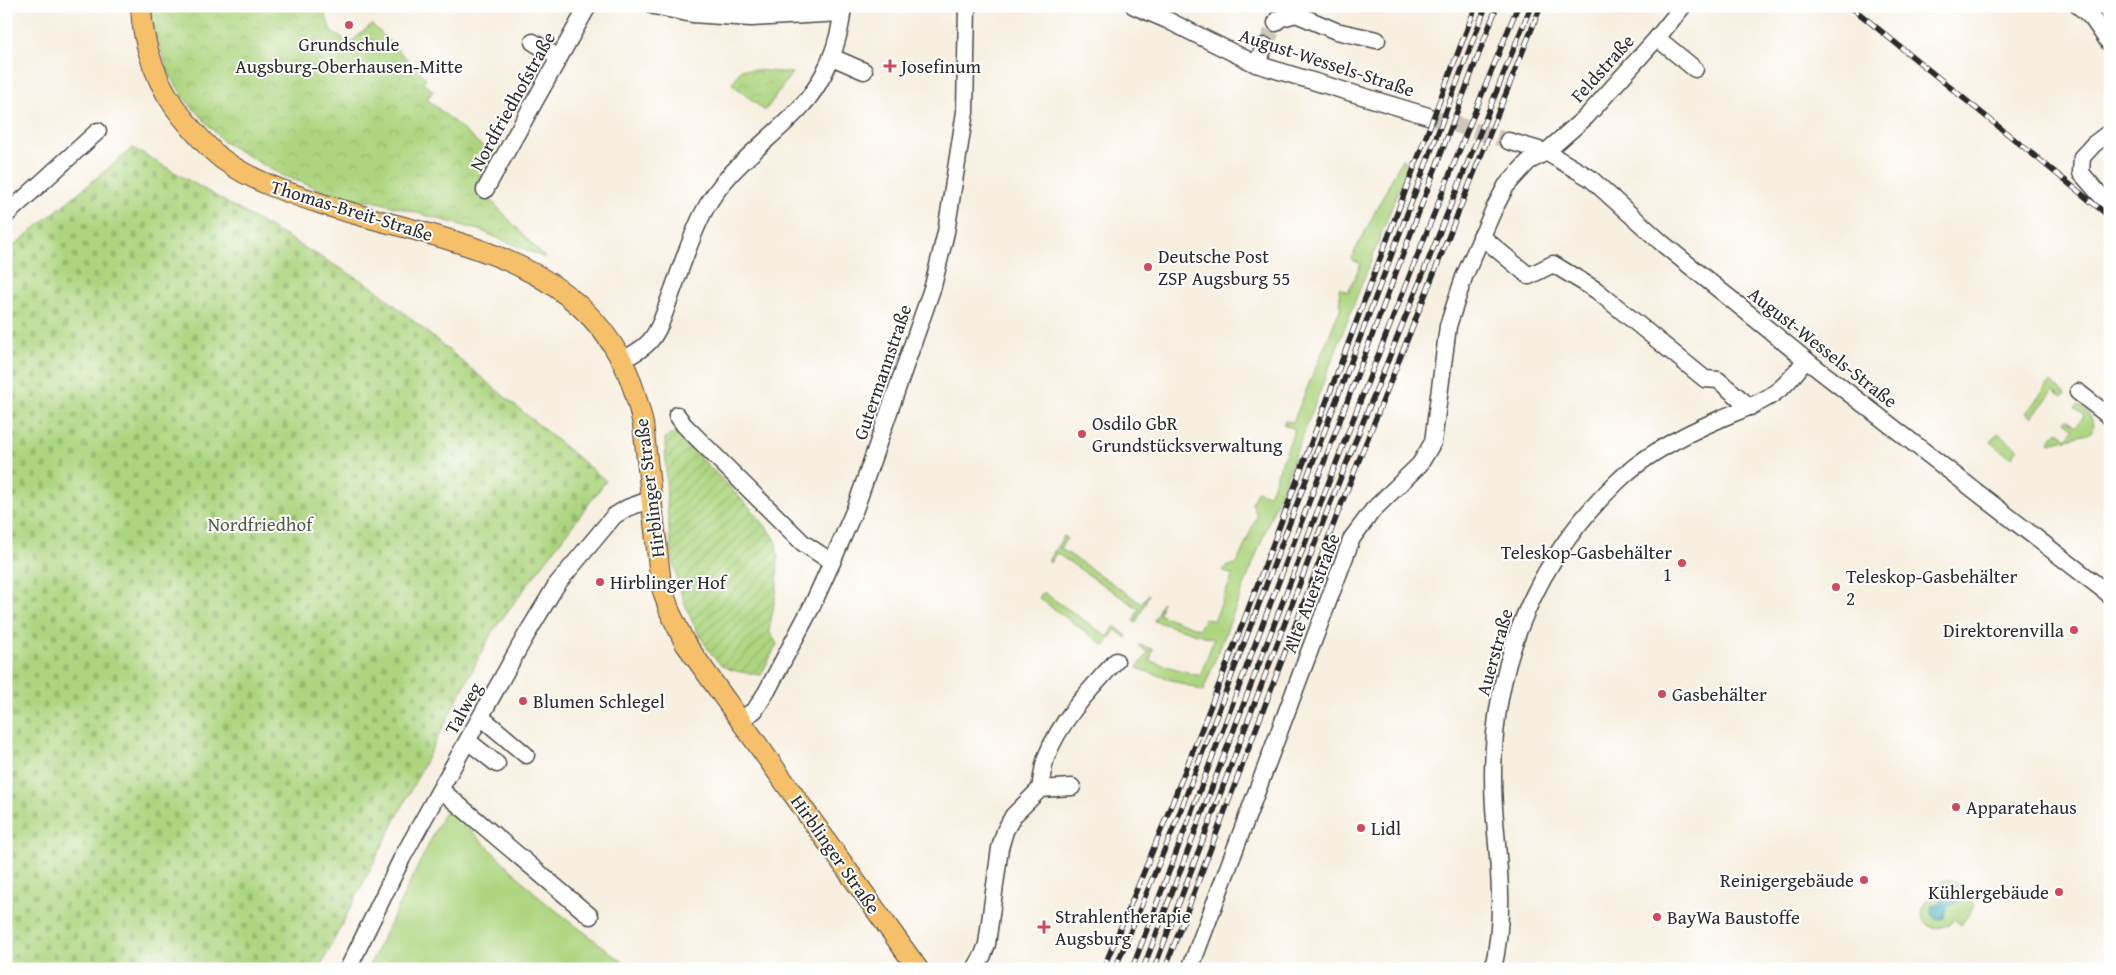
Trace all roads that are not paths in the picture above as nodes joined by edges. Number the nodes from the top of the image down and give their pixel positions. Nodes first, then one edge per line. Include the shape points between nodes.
1 (140, 6) edge
2 (588, 6) edge
3 (654, 6) edge
4 (968, 6) edge
5 (1134, 6) edge
6 (1683, 6) edge
7 (2079, 6) edge
8 (843, 10) edge
9 (1170, 13) edge
10 (1276, 23) tunnel mouth
11 (1657, 38) junction
12 (1377, 40) dead end
13 (533, 42) dead end
14 (2110, 44) edge
15 (1265, 46) tunnel mouth
16 (832, 57) junction
17 (560, 58) junction
18 (1256, 64) junction
19 (1695, 69) dead end
20 (864, 71) dead end
21 (1428, 116) tunnel mouth
22 (98, 131) dead end
23 (2110, 132) edge
24 (1508, 141) tunnel mouth
25 (1546, 152) junction
26 (485, 190) dead end
27 (2110, 206) edge
28 (6, 215) edge
29 (1481, 236) junction
30 (622, 360) junction
31 (1806, 360) junction
32 (2078, 392) dead end
33 (1750, 407) junction
34 (677, 415) dead end
35 (2110, 417) edge
36 (652, 499) junction
37 (832, 562) junction
38 (2110, 596) edge
39 (1116, 661) dead end
40 (481, 718) junction
41 (740, 720) junction
42 (468, 741) junction
43 (526, 755) dead end
44 (497, 764) dead end
45 (1072, 787) dead end
46 (1040, 789) junction
47 (441, 790) junction
48 (590, 916) dead end
49 (348, 969) edge
50 (918, 969) edge
51 (975, 969) edge
52 (1190, 969) edge
53 (1493, 969) edge

1 - 30 main road, Thomas-Breit-Straße via 148,50 173,106 196,135 222,158 275,189 508,260 573,298 605,333
2 - 17 street, Nordfriedhofstraße
3 - 8 street via 692,14 751,18
4 - 37 street, Gutermannstraße via 965,112 946,232 933,286 855,509
5 - 9 street, August-Wessels-Straße
6 - 11 street, Feldstraße
7 - 14 street
8 - 16 street
9 - 18 street, August-Wessels-Straße
10 - 12 street via 1278,19 1296,14 1336,31
11 - 19 street
11 - 25 street, Feldstraße via 1587,116
13 - 17 street
15 - 18 street
16 - 20 street
16 - 30 street via 799,109 744,159 716,191 693,235 661,323 650,341
17 - 26 street, Nordfriedhofstraße
18 - 21 street, August-Wessels-Straße
22 - 28 street
23 - 27 street via 2082,157 2081,173
24 - 25 street, August-Wessels-Straße
25 - 29 street, Alte Auerstraße via 1528,162 1512,179
25 - 31 street, August-Wessels-Straße via 1590,178 1663,244
29 - 33 street via 1529,276 1553,264 1596,290 1705,379 1718,380
29 - 52 street, Alte Auerstraße via 1448,326 1433,442 1420,464 1373,510 1352,538
30 - 36 main road, Hirblinger Straße via 643,424
31 - 33 street, Auerstraße via 1781,388
31 - 38 street, August-Wessels-Straße
32 - 35 street
33 - 53 street, Auerstraße via 1685,436 1619,480 1563,544 1522,618 1503,681 1494,758 1494,806 1502,906
34 - 37 street, Hirblinger Straße via 803,543
36 - 40 street, Talweg via 614,516 557,584
36 - 41 main road, Hirblinger Straße via 661,585 670,612 685,643
37 - 41 street, Gutermannstraße via 767,691 755,710
39 - 46 street via 1078,702 1062,726 1046,756
40 - 42 street, Talweg
40 - 43 street
41 - 50 main road, Hirblinger Straße
42 - 44 street
42 - 47 street, Talweg
45 - 46 street
46 - 51 street via 1013,816 1005,830 987,944
47 - 48 street
47 - 49 street, Talweg via 402,858

